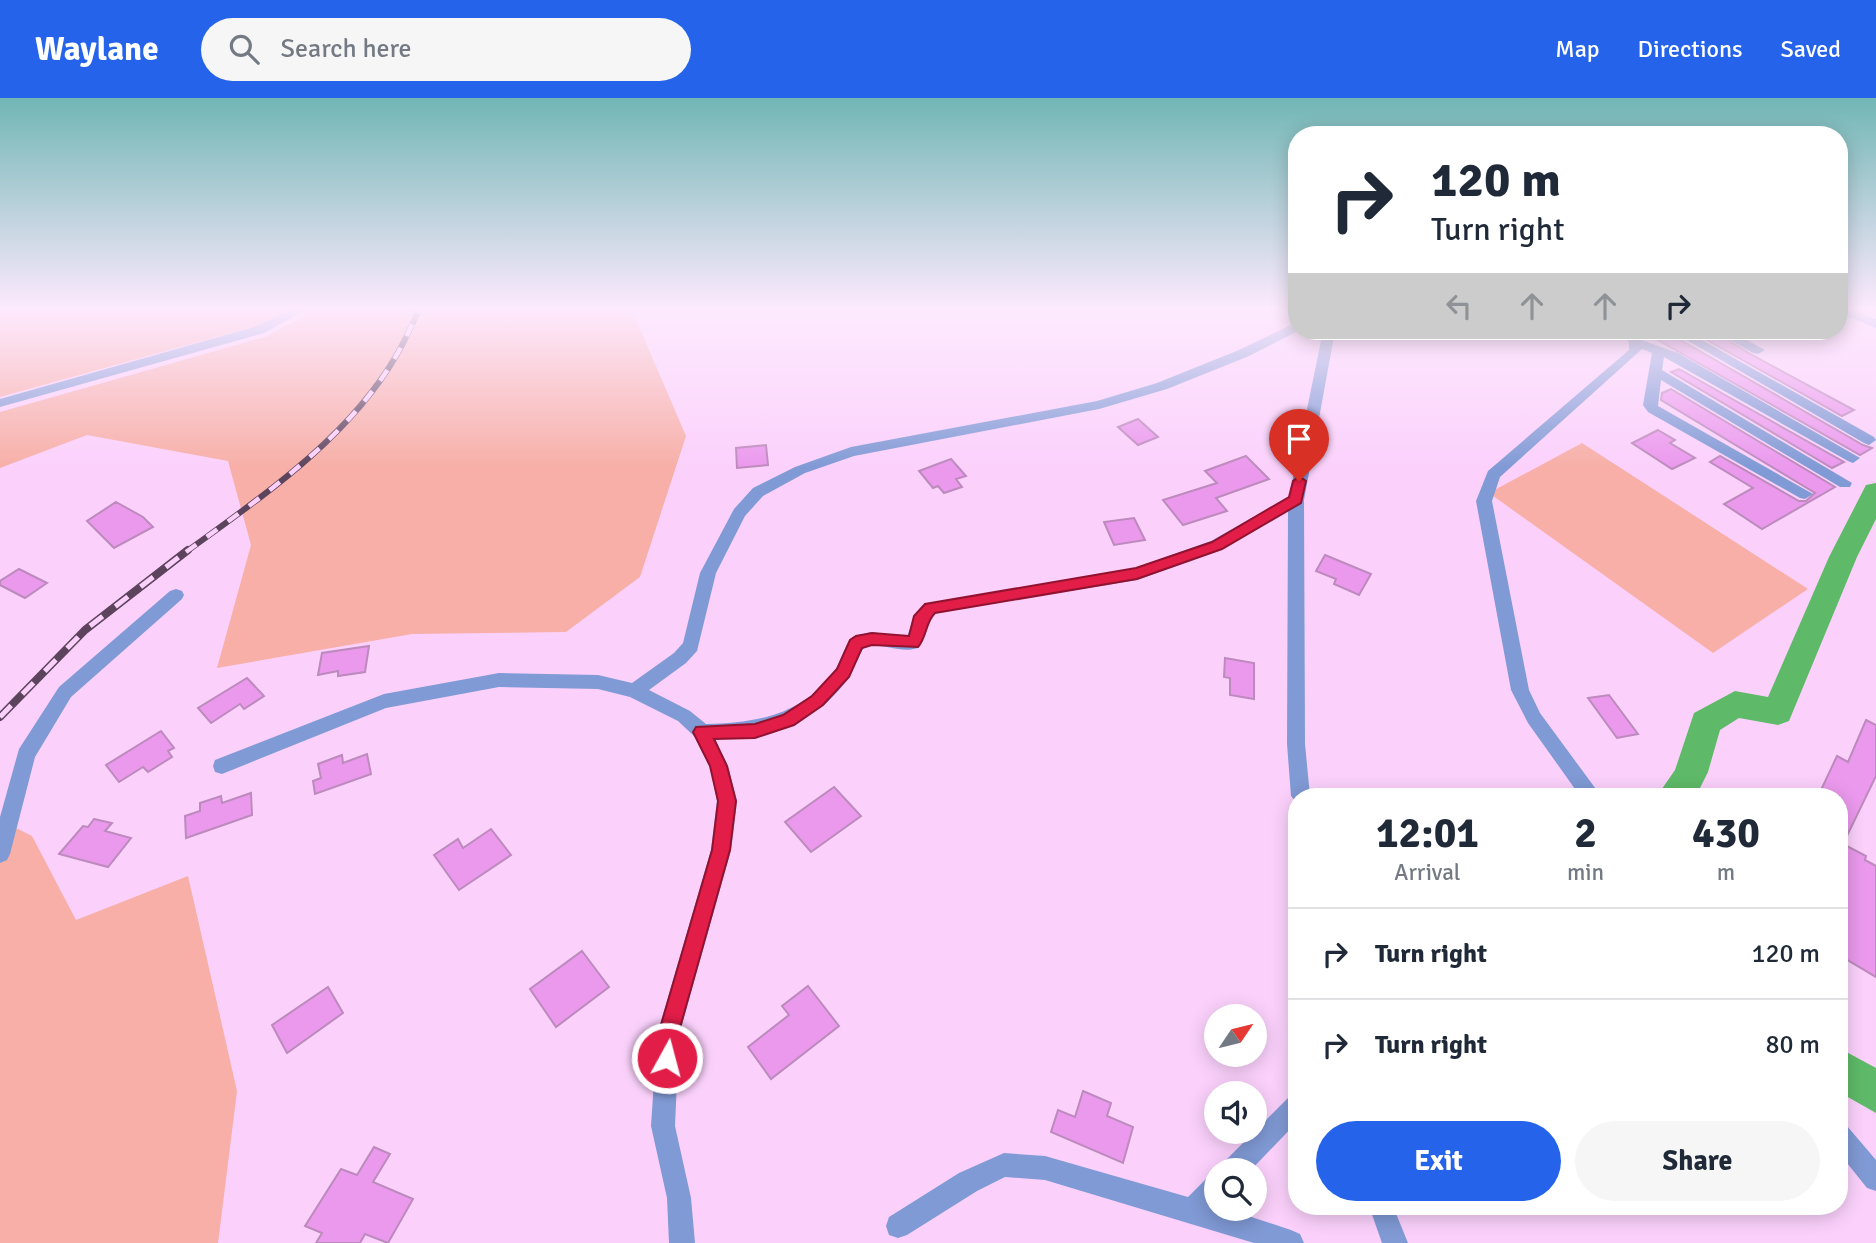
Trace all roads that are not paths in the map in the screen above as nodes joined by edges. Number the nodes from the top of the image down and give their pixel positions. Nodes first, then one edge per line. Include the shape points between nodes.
1 (146, 361) edge
2 (1223, 361) edge
3 (1323, 361) edge
4 (1623, 361) edge
5 (1657, 361) edge
6 (1681, 361) edge
7 (1731, 361) edge
8 (1655, 370) junction
9 (0, 402) edge
10 (1869, 440) dead end
11 (1853, 458) dead end
12 (1845, 484) dead end
13 (1805, 495) dead end
14 (1296, 500) junction
15 (176, 595) dead end
16 (634, 691) junction
17 (702, 732) junction
18 (222, 766) dead end
19 (1300, 788) edge
20 (1585, 788) edge
21 (0, 854) edge
22 (1288, 1114) edge
23 (1848, 1146) edge
24 (1246, 1158) edge
25 (1876, 1179) edge
26 (1204, 1198) edge
27 (1192, 1210) junction
28 (1384, 1215) edge
29 (898, 1226) dead end
30 (681, 1243) edge
31 (1291, 1243) edge
32 (1395, 1243) edge

1 - 9 street
2 - 16 street via 1098,405 851,452 800,470 758,492 738,513 708,573 691,646
3 - 14 street
4 - 20 street via 1493,475 1484,500 1520,690 1534,718
5 - 8 street
6 - 11 street
7 - 10 street
8 - 12 street
8 - 13 street via 1653,409
14 - 17 street via 1217,545 1137,574 931,608 922,616 912,643 872,639 855,645 843,673 789,720 755,731
14 - 19 street via 1296,744
15 - 21 street via 65,692 26,755
16 - 17 street via 684,716
16 - 18 street via 598,682 499,680 384,701
17 - 30 street via 719,766 727,801 721,850 668,1035 663,1126 679,1198
22 - 24 street
23 - 25 street
26 - 27 street
27 - 29 street via 1045,1168 1004,1165
27 - 31 street
28 - 32 street

